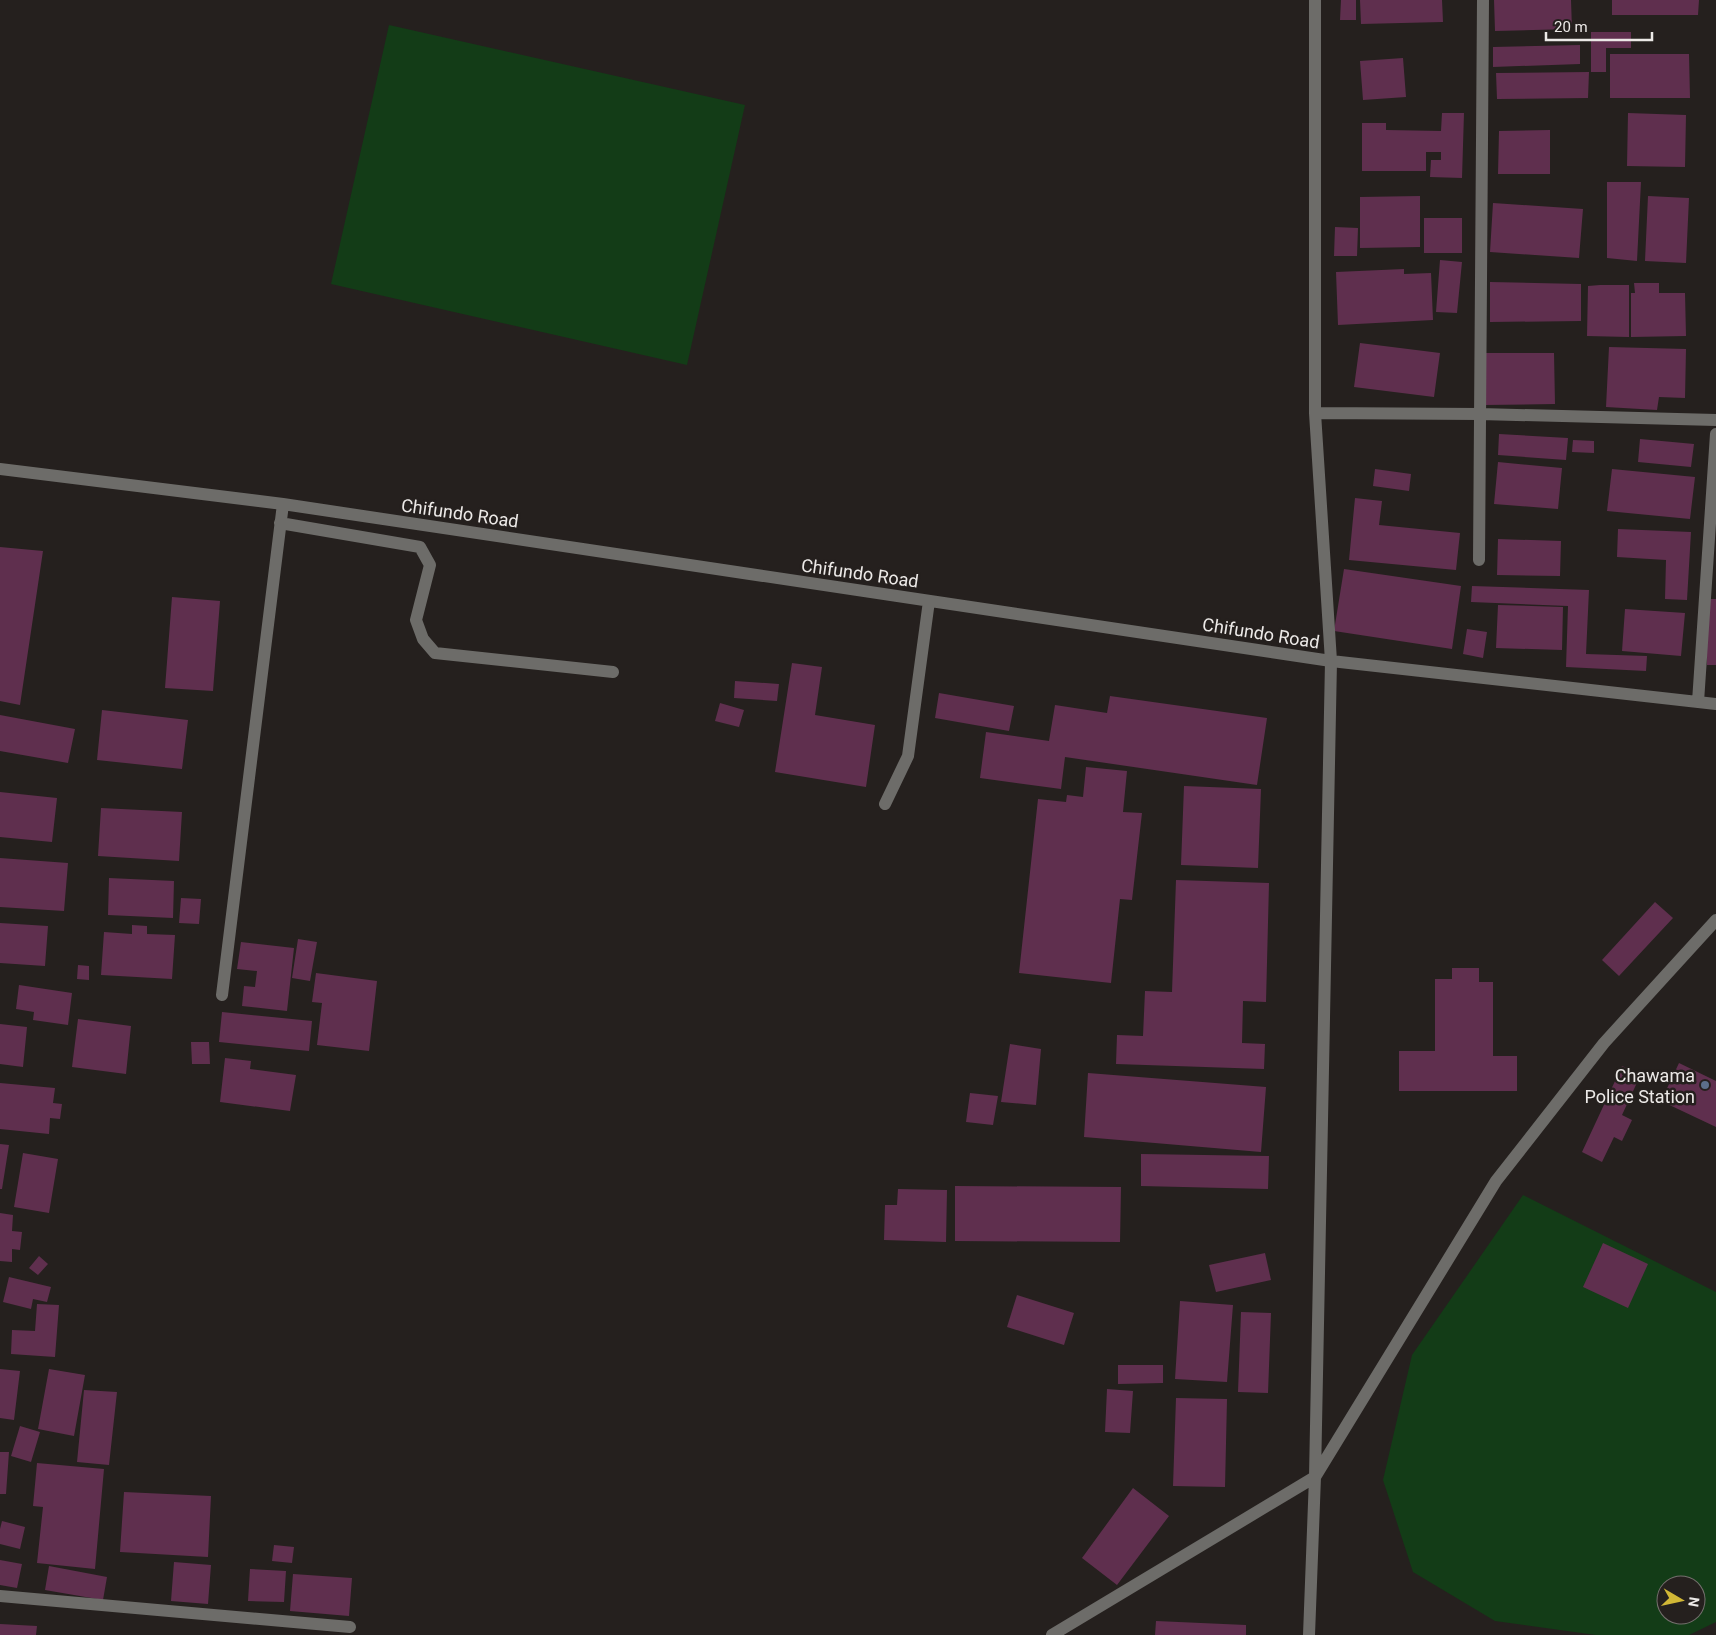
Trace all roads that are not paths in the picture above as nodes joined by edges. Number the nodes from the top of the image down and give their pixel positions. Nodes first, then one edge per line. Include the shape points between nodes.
1 (1315, 0) edge
2 (1483, 0) edge
3 (1314, 413) junction
4 (1480, 414) junction
5 (1716, 420) edge
6 (1716, 434) edge
7 (0, 469) edge
8 (283, 504) junction
9 (280, 523) junction
10 (1479, 560) dead end
11 (929, 601) junction
12 (1331, 661) junction
13 (613, 672) dead end
14 (1698, 702) junction
15 (1716, 704) edge
16 (885, 804) dead end
17 (1716, 920) edge
18 (222, 994) dead end
19 (1315, 1477) junction
20 (0, 1596) edge
21 (350, 1627) dead end
22 (1052, 1635) edge
23 (1309, 1635) edge

1 - 3 street
2 - 4 street
3 - 4 street
3 - 12 street
4 - 5 street
4 - 10 street
6 - 14 street
7 - 8 street, Chifundo Road
8 - 9 street
8 - 11 street, Chifundo Road
9 - 13 street via 420,547 430,565 416,620 423,639 435,653
9 - 18 street
11 - 12 street, Chifundo Road
11 - 16 street via 908,756
12 - 14 street, Chifundo Road
12 - 19 street
14 - 15 street, Chifundo Road
17 - 19 street via 1604,1043 1496,1181
19 - 22 street
19 - 23 street
20 - 21 street

